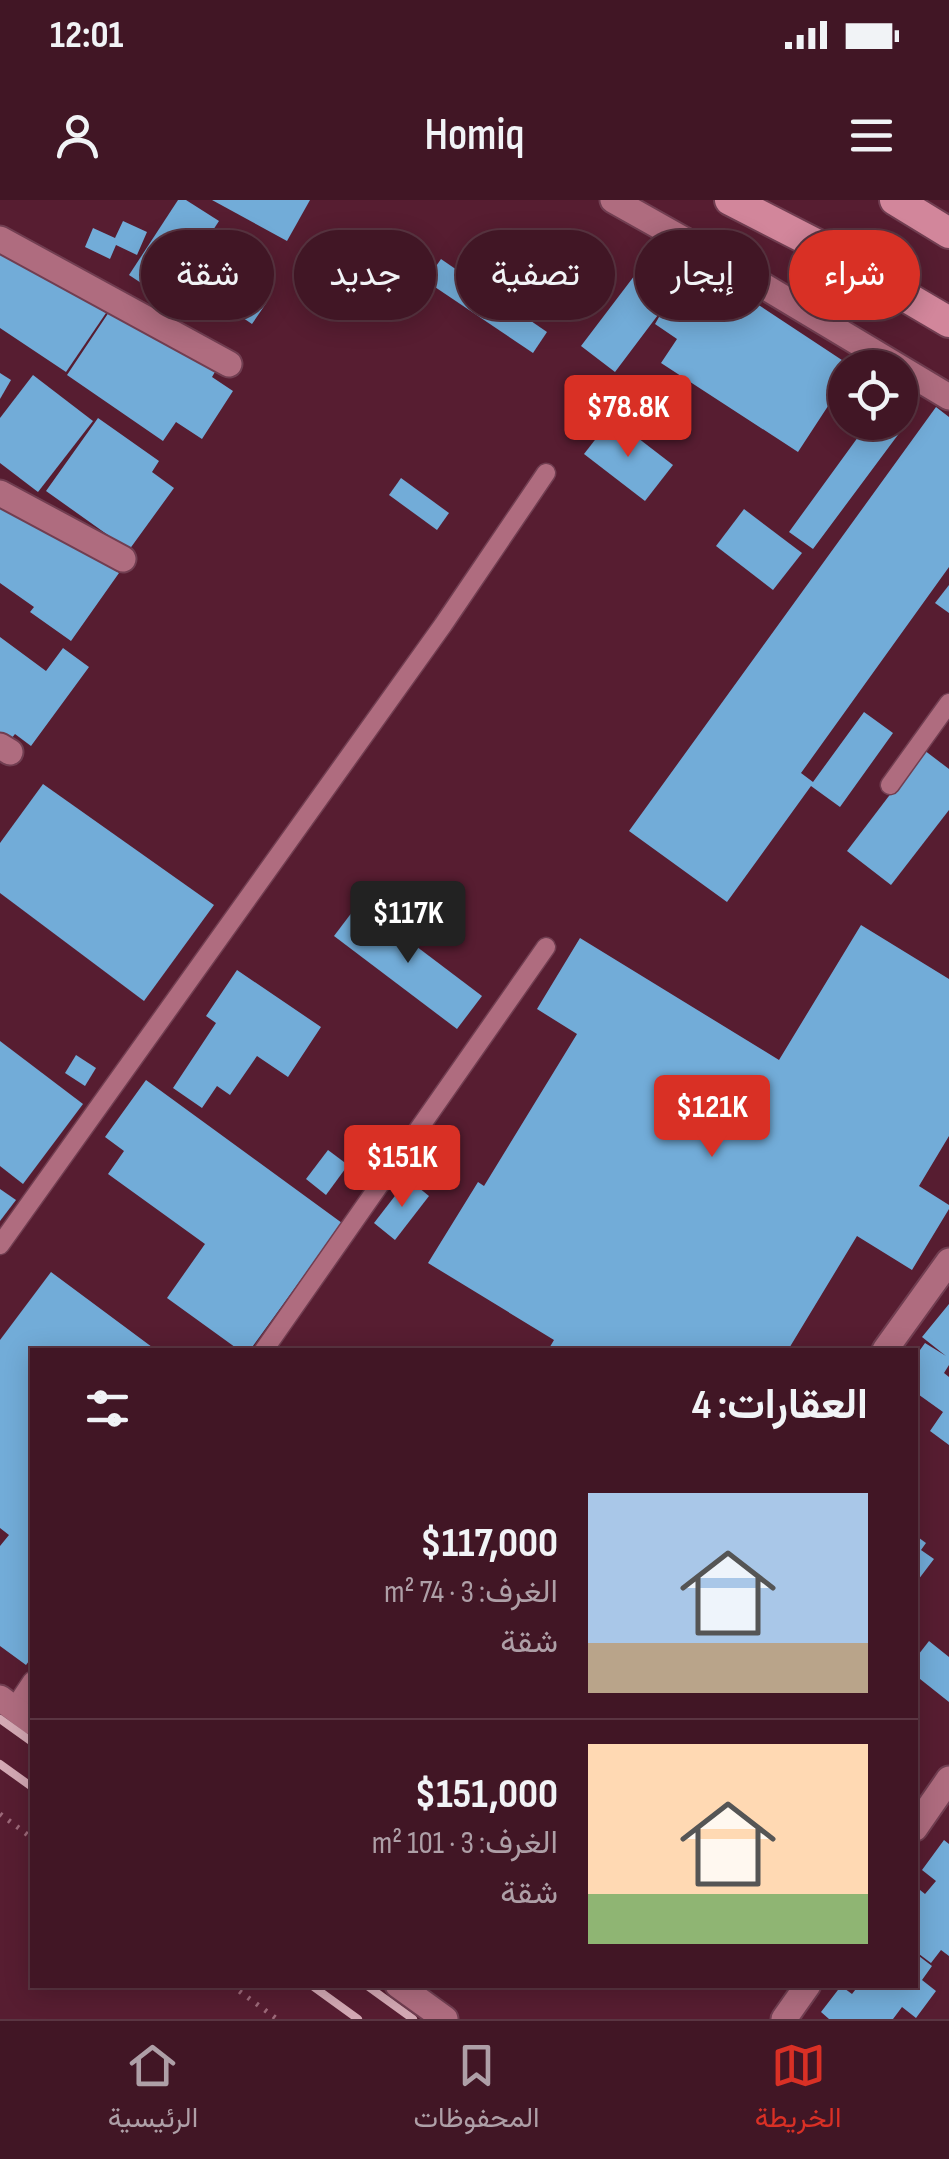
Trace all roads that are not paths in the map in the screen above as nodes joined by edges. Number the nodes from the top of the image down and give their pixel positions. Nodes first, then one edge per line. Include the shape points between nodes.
1 (613, 200) edge
2 (730, 200) edge
3 (894, 200) edge
4 (949, 233) edge
5 (0, 239) edge
6 (949, 322) edge
7 (230, 364) dead end
8 (949, 396) edge
9 (546, 473) dead end
10 (0, 493) edge
11 (123, 559) dead end
12 (949, 703) edge
13 (890, 785) dead end
14 (546, 947) dead end
15 (0, 1245) edge
16 (949, 1261) edge
17 (265, 1348) edge
18 (886, 1348) edge
19 (30, 1684) edge
20 (15, 1709) edge
21 (949, 1778) edge
22 (918, 1824) edge
23 (409, 1988) edge
24 (806, 1988) edge
25 (445, 2019) edge
26 (784, 2019) edge

1 - 8 street
2 - 6 highway
3 - 4 highway
5 - 7 street
9 - 15 lane
10 - 11 street
12 - 13 lane
14 - 17 lane
16 - 18 street
19 - 20 lane
21 - 22 street
23 - 25 street
24 - 26 street

